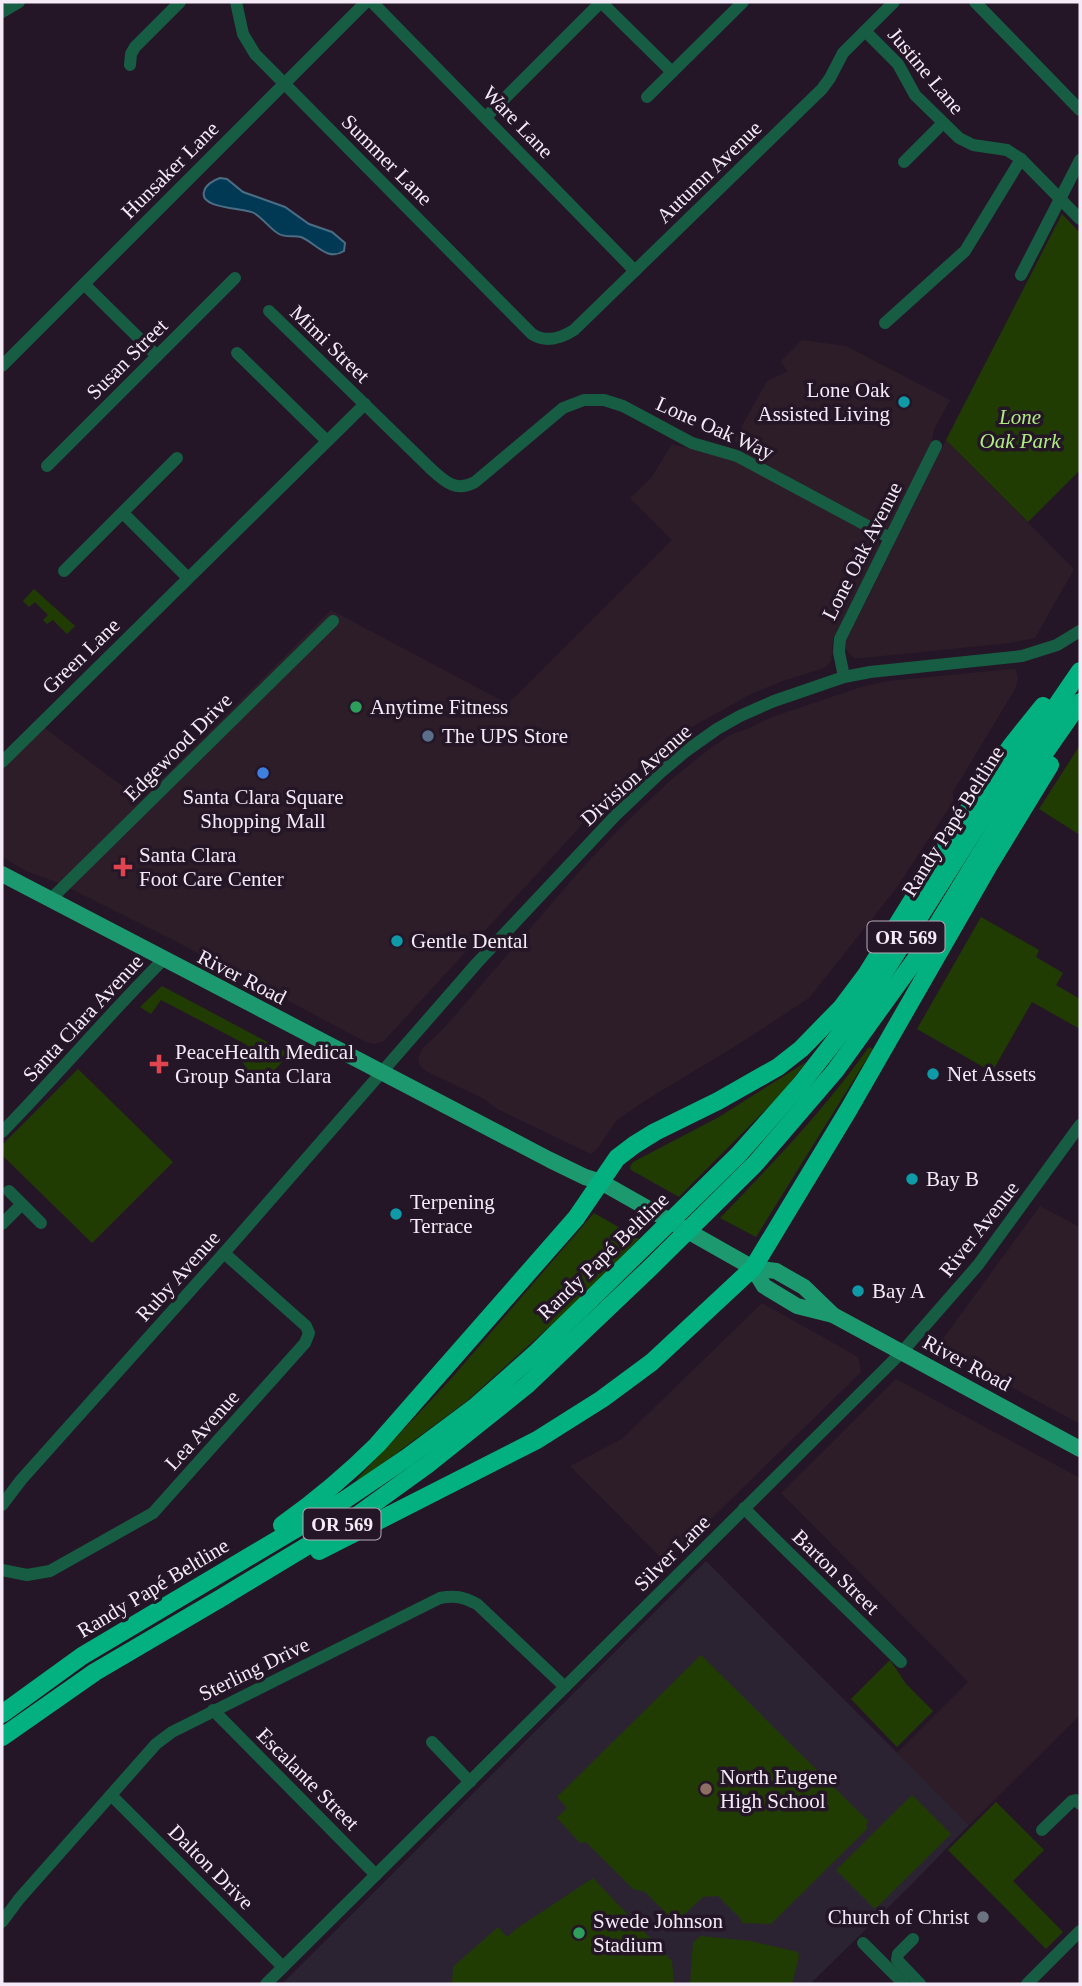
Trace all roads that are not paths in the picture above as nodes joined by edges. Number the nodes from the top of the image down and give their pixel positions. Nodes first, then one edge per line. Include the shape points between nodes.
1 (19, 2) edge
2 (180, 2) edge
3 (236, 2) edge
4 (366, 2) edge
5 (372, 2) edge
6 (601, 2) edge
7 (743, 2) edge
8 (894, 2) edge
9 (975, 2) edge
10 (2, 12) edge
11 (865, 31) junction
12 (130, 65) dead end
13 (672, 72) junction
14 (285, 83) junction
15 (647, 97) dead end
16 (1080, 110) edge
17 (486, 117) junction
18 (943, 123) junction
19 (1021, 159) junction
20 (1080, 160) edge
21 (904, 162) dead end
22 (1060, 199) junction
23 (1080, 219) edge
24 (635, 271) junction
25 (1021, 275) dead end
26 (235, 278) dead end
27 (84, 284) junction
28 (269, 311) dead end
29 (886, 323) dead end
30 (532, 334) joint
31 (237, 353) dead end
32 (157, 356) junction
33 (2, 366) edge
34 (365, 404) junction
35 (327, 441) junction
36 (936, 446) dead end
37 (177, 458) dead end
38 (47, 466) dead end
39 (123, 513) junction
40 (890, 538) junction
41 (64, 571) dead end
42 (188, 578) junction
43 (333, 621) dead end
44 (1080, 631) edge
45 (1080, 665) edge
46 (1080, 671) edge
47 (844, 677) junction
48 (1080, 702) edge
49 (1080, 714) edge
50 (2, 762) edge
51 (2, 874) edge
52 (50, 900) junction
53 (163, 960) junction
54 (383, 1072) junction
55 (1080, 1125) edge
56 (2, 1132) edge
57 (601, 1182) junction
58 (9, 1191) dead end
59 (22, 1203) junction
60 (41, 1223) dead end
61 (2, 1224) edge
62 (224, 1253) junction
63 (752, 1268) junction
64 (902, 1352) junction
65 (1080, 1449) edge
66 (2, 1505) edge
67 (744, 1508) junction
68 (2, 1570) edge
69 (180, 1598) junction
70 (221, 1598) junction
71 (901, 1662) dead end
72 (565, 1687) junction
73 (213, 1710) junction
74 (2, 1714) edge
75 (2, 1737) edge
76 (432, 1742) dead end
77 (470, 1782) junction
78 (111, 1795) junction
79 (1080, 1804) edge
80 (1042, 1830) dead end
81 (376, 1875) junction
82 (2, 1922) edge
83 (1080, 1931) edge
84 (912, 1939) dead end
85 (863, 1943) dead end
86 (284, 1967) junction
87 (266, 1984) edge
88 (904, 1984) edge
89 (920, 1984) edge
90 (1027, 1984) edge

1 - 10 street
2 - 12 street via 135,47
3 - 14 street, Summer Lane via 246,41
4 - 14 street, Hunsaker Lane
5 - 17 street, Ware Lane
6 - 13 street
6 - 17 street
7 - 13 street
8 - 11 street, Autumn Avenue
9 - 16 street
11 - 18 street, Justine Lane via 898,64 912,91
11 - 24 street, Autumn Avenue via 843,53 822,89
13 - 15 street
14 - 27 street, Hunsaker Lane
14 - 30 street, Summer Lane
17 - 24 street, Ware Lane
18 - 19 street, Justine Lane via 967,144 1002,148
18 - 21 street
19 - 22 street, Justine Lane
19 - 29 street via 965,251
20 - 22 street
22 - 23 street, Justine Lane
22 - 25 street
24 - 30 street, Autumn Avenue via 570,333 548,340
26 - 32 street, Susan Street
27 - 32 street
27 - 33 street, Hunsaker Lane
28 - 34 street, Mimi Street
31 - 35 street
32 - 38 street, Susan Street
34 - 35 street, Green Lane
34 - 40 street, Lone Oak Way via 441,478 461,487 475,482 563,408 584,400 610,401 692,443 737,456
35 - 42 street, Green Lane
36 - 40 street, Lone Oak Avenue
37 - 39 street
39 - 41 street
39 - 42 street
40 - 47 street, Lone Oak Avenue via 839,639
42 - 50 street, Green Lane
43 - 52 street, Edgewood Drive
44 - 47 street, Division Avenue via 1022,656
45 - 57 highway via 1011,746 842,1007 778,1067 634,1145
46 - 69 highway, Randy Papé Beltline / OR 569 via 858,1011 765,1127 708,1186 475,1407 346,1499
47 - 54 street, Division Avenue via 740,716 668,766 486,953
48 - 70 highway, Randy Papé Beltline / OR 569 via 1025,780 920,953 858,1041 804,1109 725,1194 527,1385 428,1465 355,1517
49 - 63 highway
51 - 52 main road, River Road
52 - 53 main road, River Road
53 - 54 main road, River Road
53 - 56 street, Santa Clara Avenue
54 - 57 main road, River Road via 464,1115 578,1163
54 - 62 street, Ruby Avenue
55 - 64 street, River Avenue via 978,1265
57 - 63 main road, River Road
57 - 69 highway via 576,1218 346,1476
58 - 59 street
59 - 60 street
59 - 61 street
62 - 66 street, Ruby Avenue
62 - 68 street, Lea Avenue via 306,1326 305,1343 153,1513 50,1571 27,1575
63 - 64 main road, River Road via 764,1286 797,1306 833,1315
63 - 70 highway via 652,1362 537,1440
64 - 65 main road, River Road
64 - 67 street, Silver Lane
67 - 71 street, Barton Street
67 - 72 street, Silver Lane
69 - 74 highway, Randy Papé Beltline / OR 569 via 82,1656
70 - 75 highway, Randy Papé Beltline / OR 569 via 95,1672
72 - 73 street, Sterling Drive via 477,1604 453,1596 440,1598
72 - 77 street, Silver Lane
73 - 78 street, Sterling Drive via 156,1744
73 - 81 street, Escalante Street
76 - 77 street
77 - 81 street, Silver Lane
78 - 82 street, Sterling Drive
78 - 86 street, Dalton Drive
79 - 80 street via 1072,1801
81 - 86 street, Silver Lane
83 - 90 street
84 - 89 street via 897,1960
85 - 88 street
86 - 87 street, Silver Lane

